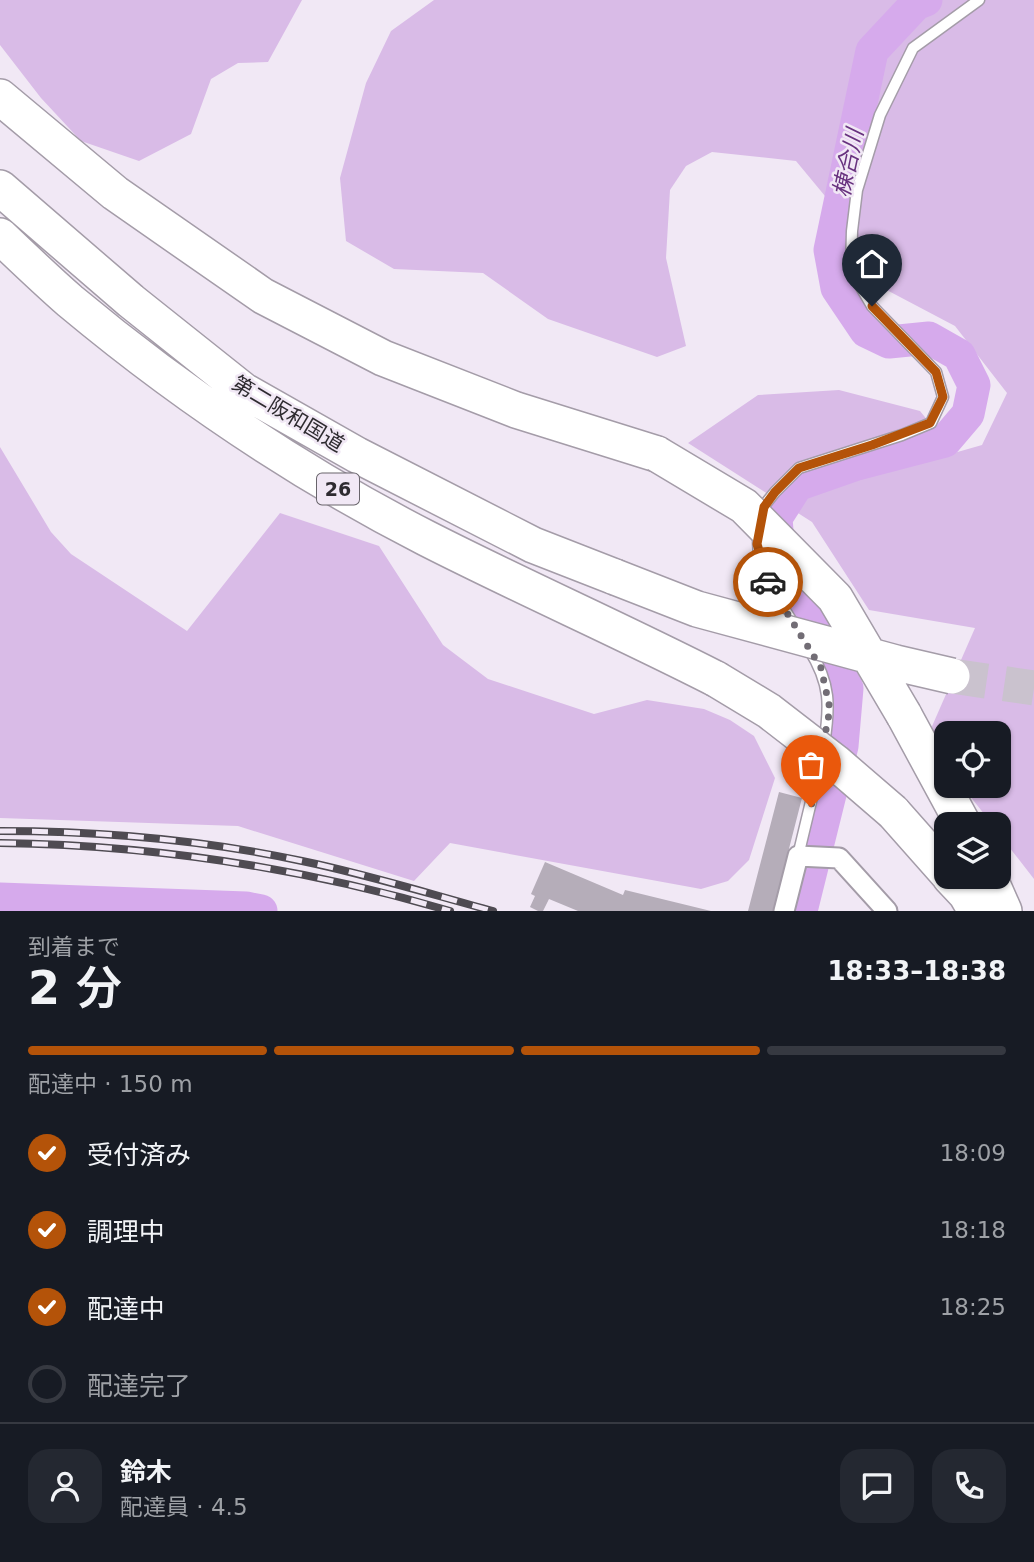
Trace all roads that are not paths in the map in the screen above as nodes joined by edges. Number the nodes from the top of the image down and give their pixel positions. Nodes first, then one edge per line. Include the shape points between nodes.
1 (979, 0) edge
2 (0, 97) edge
3 (0, 188) edge
4 (0, 236) edge
5 (953, 676) tunnel mouth
6 (957, 812) edge
7 (809, 857) junction
8 (934, 859) edge
9 (961, 889) edge
10 (994, 889) edge
11 (784, 911) edge
12 (887, 911) edge
13 (976, 911) edge
14 (1004, 911) edge

1 - 7 lane via 913,48 880,115 857,190 852,231 851,270 872,306 936,372 943,397 930,423 799,468 764,507 757,544 768,582 821,668 830,709
2 - 6 highway, bridge via 115,193 263,296 383,358 516,410 657,454 744,506 835,598
3 - 5 highway, 第二阪和国道 / 26, bridge via 244,391 357,455 533,545 697,609
4 - 8 highway, 26, bridge via 69,300 162,374 330,484 769,711 893,812
7 - 11 street
7 - 12 street via 839,858
9 - 13 highway, 26
10 - 14 highway

